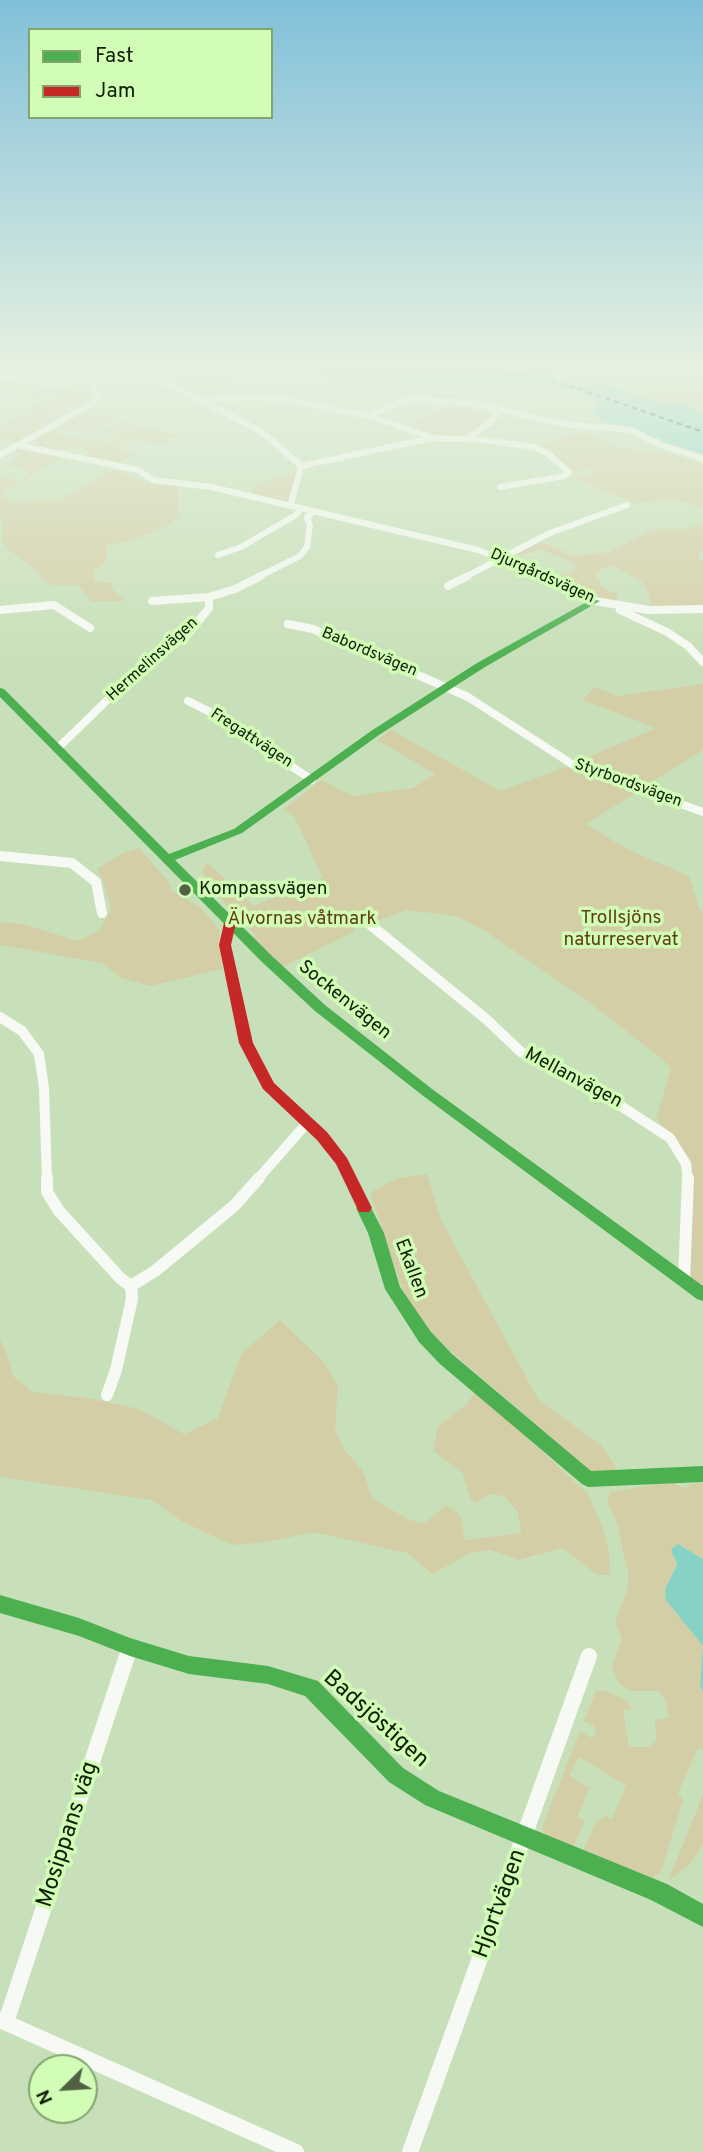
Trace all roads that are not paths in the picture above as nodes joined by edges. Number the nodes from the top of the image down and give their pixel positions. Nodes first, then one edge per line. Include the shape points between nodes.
1 (130, 468) edge
2 (301, 468) edge
3 (565, 468) edge
4 (500, 487) dead end
5 (291, 504) junction
6 (626, 505) dead end
7 (302, 508) junction
8 (313, 512) junction
9 (218, 555) dead end
10 (504, 558) junction
11 (448, 586) dead end
12 (209, 597) junction
13 (152, 601) dead end
14 (594, 601) junction
15 (703, 609) edge
16 (0, 610) edge
17 (289, 624) dead end
18 (90, 628) dead end
19 (703, 662) edge
20 (447, 687) junction
21 (0, 691) edge
22 (188, 702) dead end
23 (58, 748) junction
24 (312, 780) junction
25 (703, 812) edge
26 (0, 856) edge
27 (167, 859) junction
28 (102, 913) dead end
29 (368, 922) dead end
30 (230, 923) junction
31 (0, 1017) edge
32 (307, 1123) junction
33 (684, 1280) junction
34 (131, 1286) junction
35 (703, 1295) edge
36 (107, 1395) dead end
37 (703, 1474) edge
38 (0, 1604) edge
39 (130, 1647) junction
40 (589, 1656) dead end
41 (525, 1838) junction
42 (703, 1916) edge
43 (3, 2021) edge
44 (296, 2152) edge
45 (410, 2152) edge

1 - 5 street, Djurgårdsvägen via 153,480 199,484
2 - 5 street
3 - 4 street via 569,472 564,476
5 - 7 street, Djurgårdsvägen
6 - 10 street via 550,533
7 - 8 street, Djurgårdsvägen
7 - 9 street via 241,547
8 - 10 street, Djurgårdsvägen
8 - 12 street, Hermelinsvägen via 307,518 307,547 300,556
10 - 11 street
10 - 14 street, Djurgårdsvägen
12 - 13 street, Hermelinsvägen
12 - 23 street, Hermelinsvägen via 209,608 189,633 135,673
14 - 15 street, Djurgårdsvägen via 649,610
14 - 19 street via 667,632
14 - 20 street
16 - 18 street via 54,605
17 - 20 street, Babordsvägen via 313,629
20 - 24 street
20 - 25 street, Styrbordsvägen via 566,762
21 - 23 street, Sockenvägen
22 - 24 street, Fregattvägen
23 - 27 street, Sockenvägen
24 - 27 street via 238,831
26 - 28 street via 72,863 96,882
27 - 30 street, Sockenvägen
29 - 33 street, Mellanvägen via 521,1052 601,1093 670,1138 686,1164 688,1178
30 - 32 street, Ekallen via 225,945 246,1043 268,1086
30 - 33 street, Sockenvägen via 320,1008
31 - 34 street via 22,1031 39,1055 47,1192 59,1211
32 - 34 street via 234,1206
32 - 37 street, Ekallen via 342,1162 368,1213 393,1289 408,1315 446,1359 588,1479
33 - 35 street, Sockenvägen
34 - 36 street via 132,1299
38 - 39 street, Badsjöstigen
39 - 41 street, Badsjöstigen via 189,1665 268,1675 311,1688 396,1776 432,1798
39 - 43 street, Mosippans väg
40 - 41 street, Hjortvägen
41 - 42 street, Badsjöstigen via 659,1892
41 - 45 street, Hjortvägen
43 - 44 street

